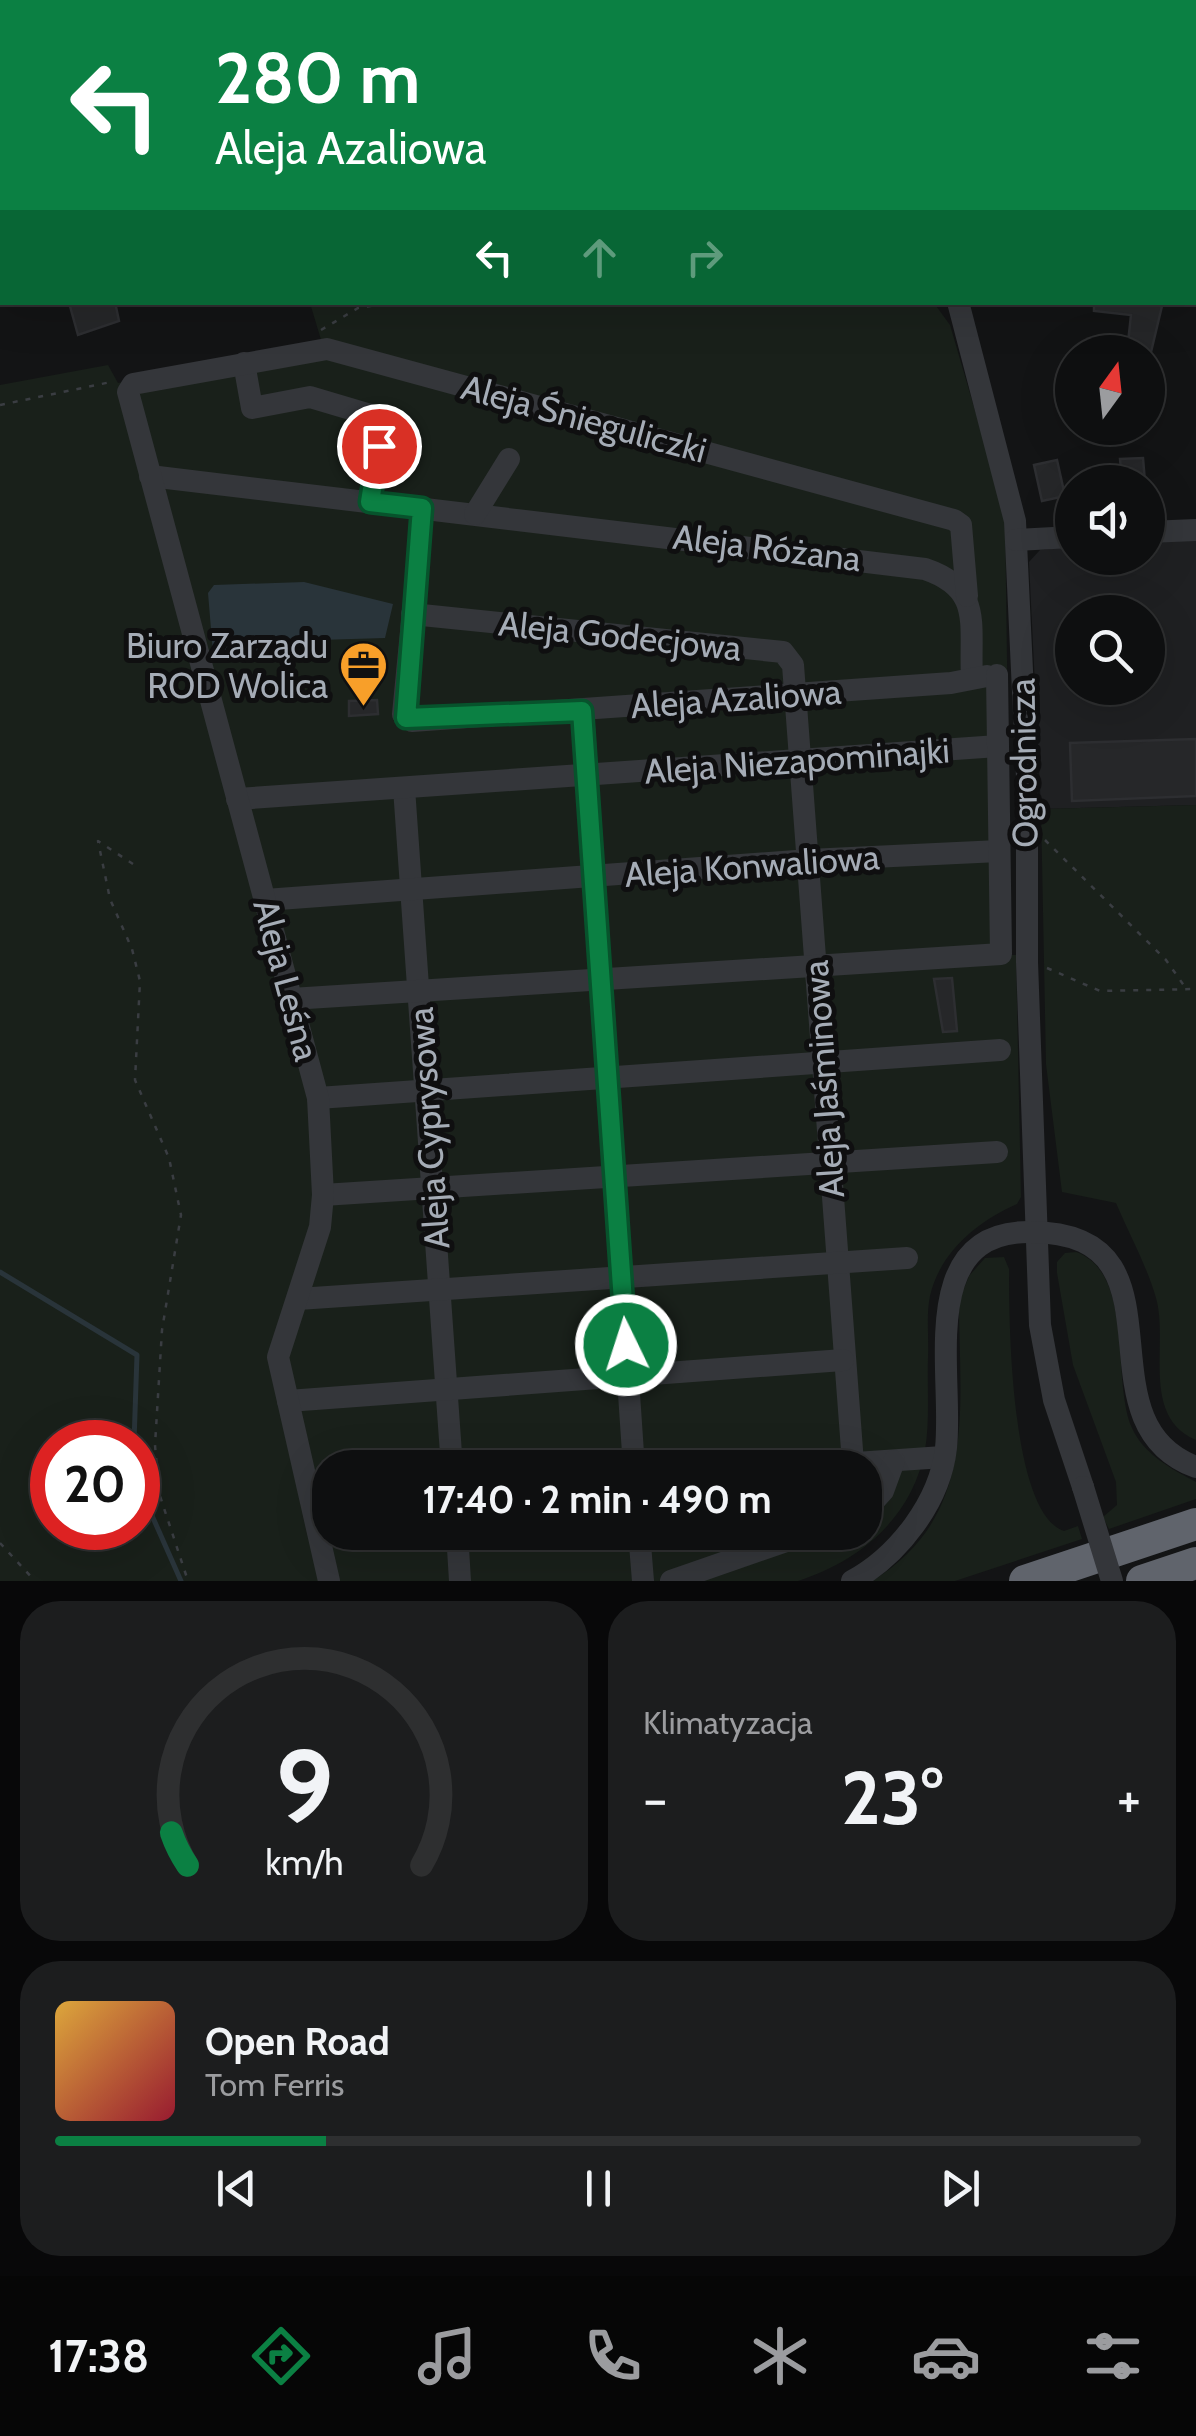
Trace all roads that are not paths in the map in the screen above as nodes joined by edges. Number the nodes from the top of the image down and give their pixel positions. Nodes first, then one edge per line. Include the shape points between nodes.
1 (959, 305) edge
2 (244, 363) junction
3 (133, 384) joint
4 (509, 459) dead end
5 (150, 476) junction
6 (370, 502) junction
7 (422, 508) junction
8 (475, 514) junction
9 (1196, 530) edge
10 (1165, 531) edge
11 (1055, 537) edge
12 (1016, 540) junction
13 (968, 596) junction
14 (412, 614) junction
15 (972, 678) junction
16 (798, 695) junction
17 (582, 711) junction
18 (998, 746) junction
19 (802, 762) junction
20 (587, 777) junction
21 (404, 788) junction
22 (238, 800) junction
23 (999, 851) junction
24 (808, 860) junction
25 (593, 877) junction
26 (412, 889) junction
27 (265, 900) junction
28 (816, 963) junction
29 (600, 978) junction
30 (420, 991) junction
31 (291, 999) junction
32 (1000, 1050) dead end
33 (822, 1062) junction
34 (607, 1077) junction
35 (427, 1090) junction
36 (318, 1098) junction
37 (997, 1152) dead end
38 (829, 1162) junction
39 (614, 1178) junction
40 (434, 1190) junction
41 (323, 1195) junction
42 (1036, 1232) junction
43 (906, 1258) dead end
44 (837, 1264) junction
45 (622, 1279) junction
46 (440, 1290) junction
47 (298, 1299) junction
48 (843, 1360) junction
49 (628, 1378) junction
50 (448, 1390) junction
51 (288, 1401) junction
52 (451, 1450) edge
53 (633, 1450) edge
54 (852, 1450) edge
55 (944, 1458) junction
56 (901, 1460) junction
57 (882, 1461) edge
58 (1196, 1467) edge
59 (312, 1474) edge
60 (882, 1491) edge
61 (1196, 1524) edge
62 (326, 1550) edge
63 (457, 1550) edge
64 (638, 1550) edge
65 (761, 1550) edge
66 (1196, 1563) edge
67 (636, 1580) edge
68 (329, 1581) edge
69 (460, 1581) edge
70 (672, 1581) edge
71 (852, 1581) edge
72 (1025, 1581) edge
73 (1112, 1581) edge
74 (1142, 1581) edge

1 - 12 street, Ogrodnicza
2 - 3 street, Aleja Śnieguliczki
2 - 6 street via 252,408 310,398 384,418
2 - 13 street, Aleja Śnieguliczki via 327,349 954,520 961,526
3 - 5 street, Aleja Leśna via 128,392
4 - 8 street
5 - 6 street, Aleja Różana
5 - 22 street, Aleja Leśna
6 - 7 street, Aleja Różana
7 - 8 street, Aleja Różana
7 - 14 street
8 - 13 street, Aleja Różana via 898,564 942,574
9 - 10 street
11 - 12 street
12 - 42 street, Ogrodnicza
13 - 15 street
14 - 16 street, Aleja Godecjowa via 782,652
14 - 17 street, Aleja Azaliowa via 406,718
15 - 16 street, Aleja Azaliowa
15 - 18 street, Aleja Azaliowa via 1001,675
16 - 17 street, Aleja Azaliowa
16 - 19 street, Aleja Jaśminowa
17 - 20 street
18 - 19 street, Aleja Niezapominajki
18 - 23 street
19 - 20 street, Aleja Niezapominajki
19 - 24 street, Aleja Jaśminowa
20 - 21 street, Aleja Niezapominajki
20 - 25 street
21 - 22 street, Aleja Niezapominajki
21 - 26 street, Aleja Cyprysowa
22 - 27 street, Aleja Leśna
23 - 24 street, Aleja Konwaliowa
23 - 28 street via 1000,954
24 - 25 street, Aleja Konwaliowa
24 - 28 street, Aleja Jaśminowa
25 - 26 street, Aleja Konwaliowa
25 - 29 street
26 - 27 street, Aleja Konwaliowa
26 - 30 street, Aleja Cyprysowa
27 - 31 street, Aleja Leśna
28 - 29 street
28 - 33 street, Aleja Jaśminowa
29 - 30 street
29 - 34 street
30 - 31 street
30 - 35 street, Aleja Cyprysowa
31 - 36 street, Aleja Leśna
32 - 33 street
33 - 34 street
33 - 38 street, Aleja Jaśminowa
34 - 35 street
34 - 39 street
35 - 36 street
35 - 40 street, Aleja Cyprysowa
36 - 41 street, Aleja Leśna
37 - 38 street
38 - 39 street
38 - 44 street, Aleja Jaśminowa
39 - 40 street
39 - 45 street
40 - 41 street
40 - 46 street, Aleja Cyprysowa
41 - 47 street, Aleja Leśna via 314,1254
42 - 55 street via 989,1238 958,1274 947,1306
42 - 58 street via 1080,1236 1104,1251 1122,1277 1138,1404 1164,1448
42 - 73 street, Ogrodnicza, bridge via 1045,1364
43 - 44 street
44 - 45 street
44 - 48 street, Aleja Jaśminowa
45 - 46 street
45 - 49 street
46 - 47 street
46 - 50 street, Aleja Cyprysowa
47 - 51 street, Aleja Leśna via 278,1357
48 - 49 street
48 - 54 street, Aleja Jaśminowa
49 - 50 street
49 - 53 street
50 - 51 street
50 - 52 street, Aleja Cyprysowa
51 - 59 street, Aleja Leśna
55 - 56 street
55 - 71 street via 908,1533 875,1568
56 - 57 street
56 - 60 street
61 - 72 highway
62 - 68 street, Aleja Leśna
63 - 69 street
64 - 67 street
65 - 70 street
66 - 74 highway

